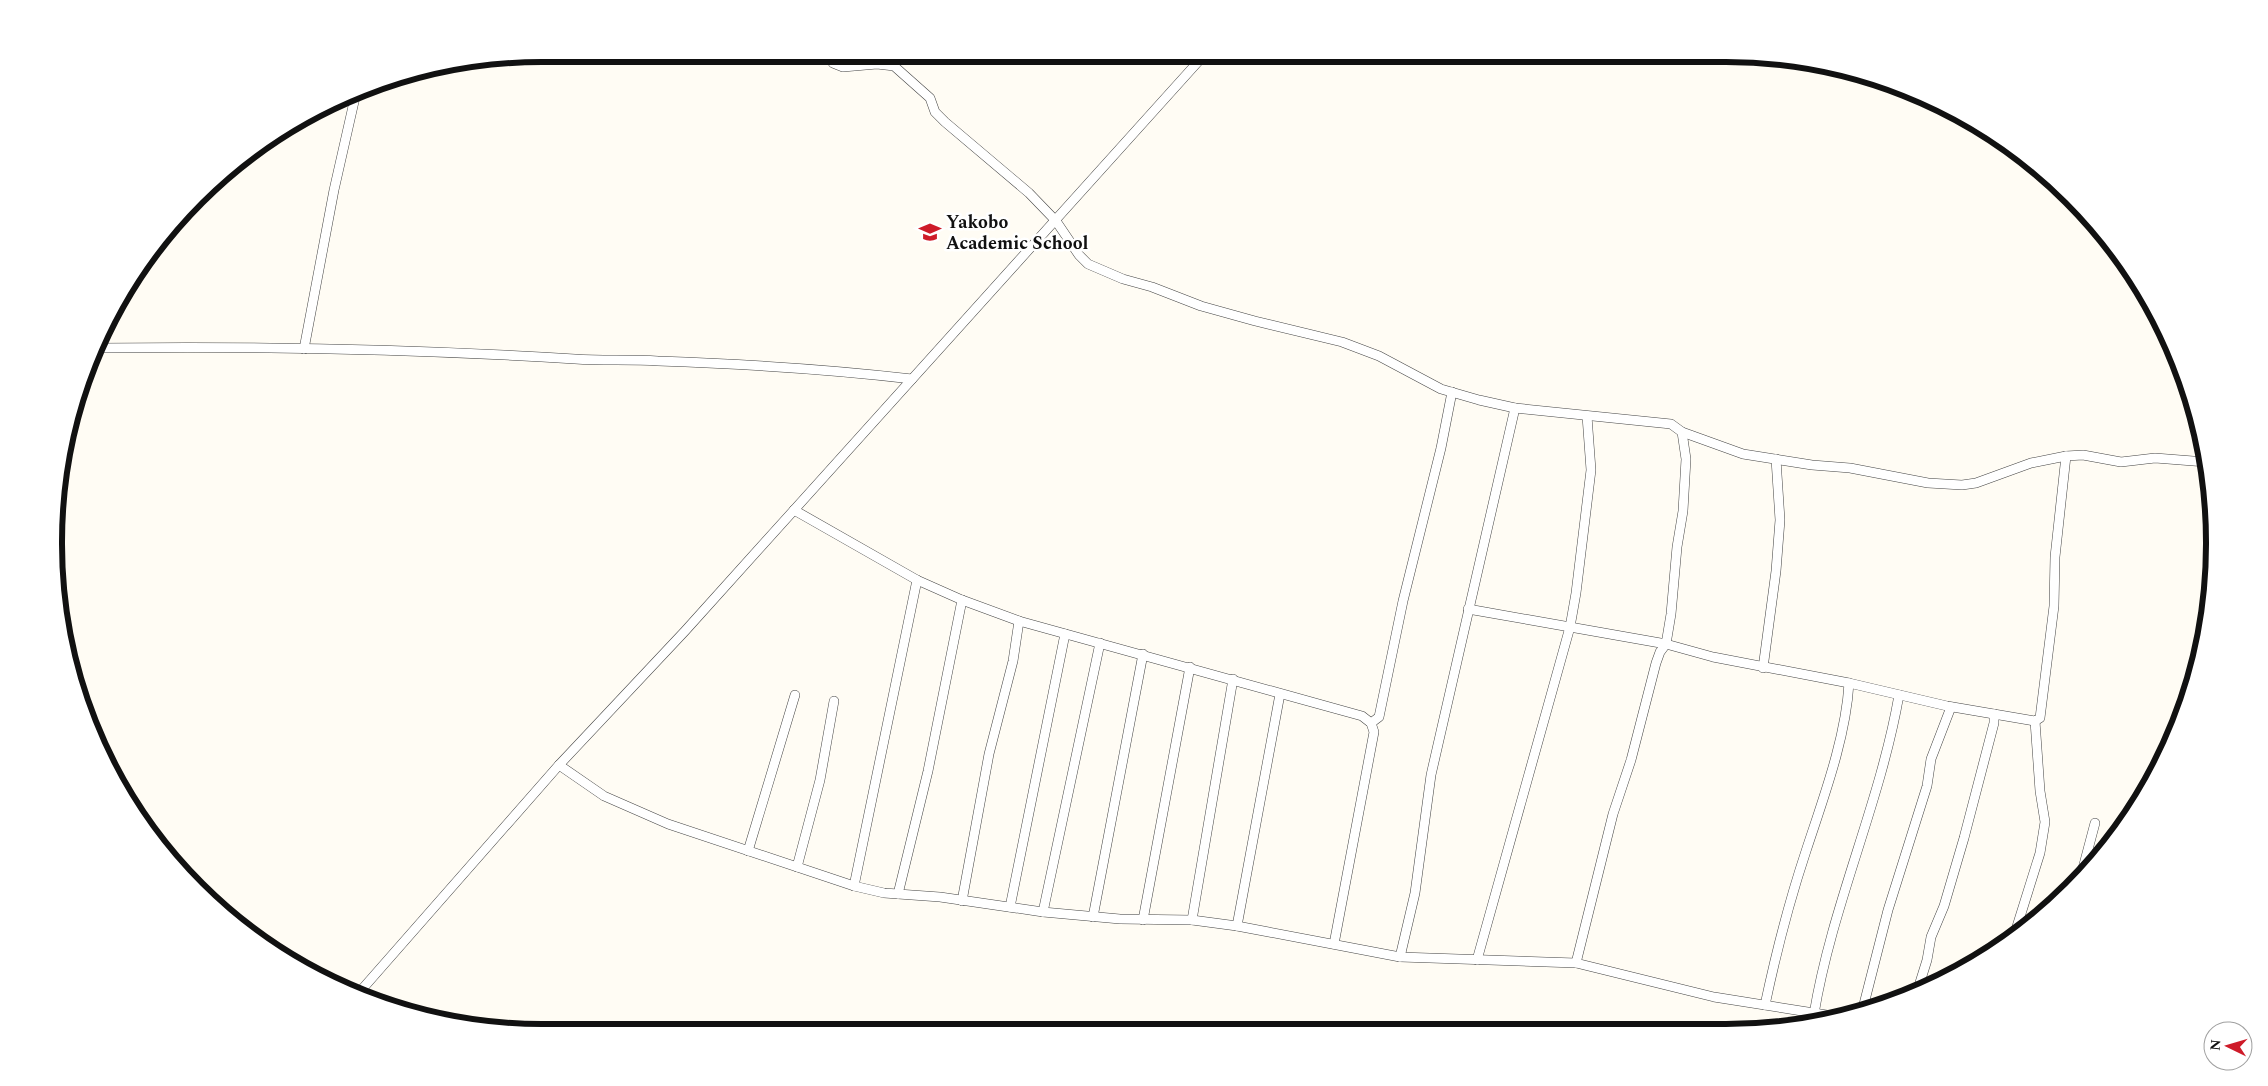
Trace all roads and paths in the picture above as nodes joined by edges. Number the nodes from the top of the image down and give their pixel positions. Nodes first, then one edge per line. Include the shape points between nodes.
1 (832, 62) edge
2 (1199, 62) edge
3 (354, 101) edge
4 (1056, 220) junction
5 (104, 348) edge
6 (304, 349) junction
7 (912, 379) junction
8 (1452, 392) junction
9 (1515, 408) junction
10 (1587, 416) junction
11 (1682, 432) junction
12 (2066, 456) junction
13 (1776, 459) junction
14 (2198, 461) edge
15 (794, 510) junction
16 (917, 580) junction
17 (962, 600) junction
18 (1468, 610) junction
19 (1019, 621) junction
20 (1570, 627) junction
21 (1065, 634) junction
22 (1100, 643) junction
23 (1666, 644) junction
24 (1143, 654) junction
25 (1190, 667) junction
26 (1763, 668) junction
27 (1233, 680) junction
28 (1849, 683) junction
29 (1280, 694) junction
30 (795, 695) dead end
31 (1898, 696) junction
32 (834, 700) dead end
33 (1951, 707) junction
34 (1994, 714) junction
35 (2035, 720) junction
36 (1371, 723) junction
37 (559, 765) junction
38 (2096, 823) dead end
39 (748, 850) junction
40 (2085, 861) edge
41 (797, 867) junction
42 (854, 886) junction
43 (898, 894) junction
44 (962, 901) junction
45 (1010, 907) junction
46 (1043, 912) junction
47 (1093, 917) junction
48 (1143, 920) junction
49 (1192, 920) junction
50 (2018, 924) edge
51 (1238, 926) junction
52 (1334, 944) junction
53 (1400, 956) junction
54 (1478, 960) junction
55 (1576, 963) junction
56 (1920, 982) edge
57 (363, 989) edge
58 (1864, 1002) edge
59 (1765, 1005) junction
60 (1814, 1014) junction
61 (1817, 1014) edge

1 - 4 street via 843,67 894,66 930,98 935,112 945,122
2 - 4 street
3 - 6 street
4 - 7 street
4 - 8 street via 1079,256 1088,264 1202,306 1354,346
5 - 6 street
6 - 7 street via 742,364
7 - 15 street
8 - 9 street
8 - 36 street via 1379,717
9 - 10 street
9 - 18 street
10 - 11 street via 1671,424
10 - 20 street via 1591,470
11 - 13 street via 1743,454
11 - 23 street via 1686,459 1683,511
12 - 13 street via 1962,485
12 - 14 street via 2083,455 2121,462 2155,458
12 - 35 street via 2055,557 2054,606 2040,718
13 - 26 street via 1780,520
15 - 16 street
15 - 37 street
16 - 17 street
16 - 42 street
17 - 19 street
17 - 43 street via 928,771
18 - 20 street
18 - 53 street via 1431,775 1414,893
19 - 21 street
19 - 44 street via 1013,661 989,754
20 - 23 street
20 - 54 street
21 - 22 street
21 - 45 street
22 - 24 street
22 - 46 street
23 - 26 street
23 - 55 street via 1656,663 1631,760 1613,814
24 - 25 street
24 - 47 street
25 - 27 street
25 - 48 street
26 - 28 street
27 - 29 street
27 - 49 street
28 - 31 street
28 - 59 street via 1848,710 1779,939
29 - 36 street via 1362,716
29 - 51 street
30 - 39 street
31 - 33 street
31 - 60 street via 1890,741 1831,938
32 - 41 street via 820,780
33 - 34 street
33 - 58 street via 1931,759 1927,786 1888,910
34 - 35 street
34 - 56 street via 1964,838 1944,906 1931,937
35 - 50 street via 2045,822 2040,854
36 - 52 street via 1374,732
37 - 39 street via 616,802 668,824
37 - 57 street
38 - 40 street
39 - 41 street
41 - 42 street
42 - 43 street
43 - 44 street
44 - 45 street
45 - 46 street
46 - 47 street
47 - 48 street
48 - 49 street
49 - 51 street
51 - 52 street
52 - 53 street
53 - 54 street
54 - 55 street
55 - 59 street via 1714,997
59 - 60 street
60 - 61 street

